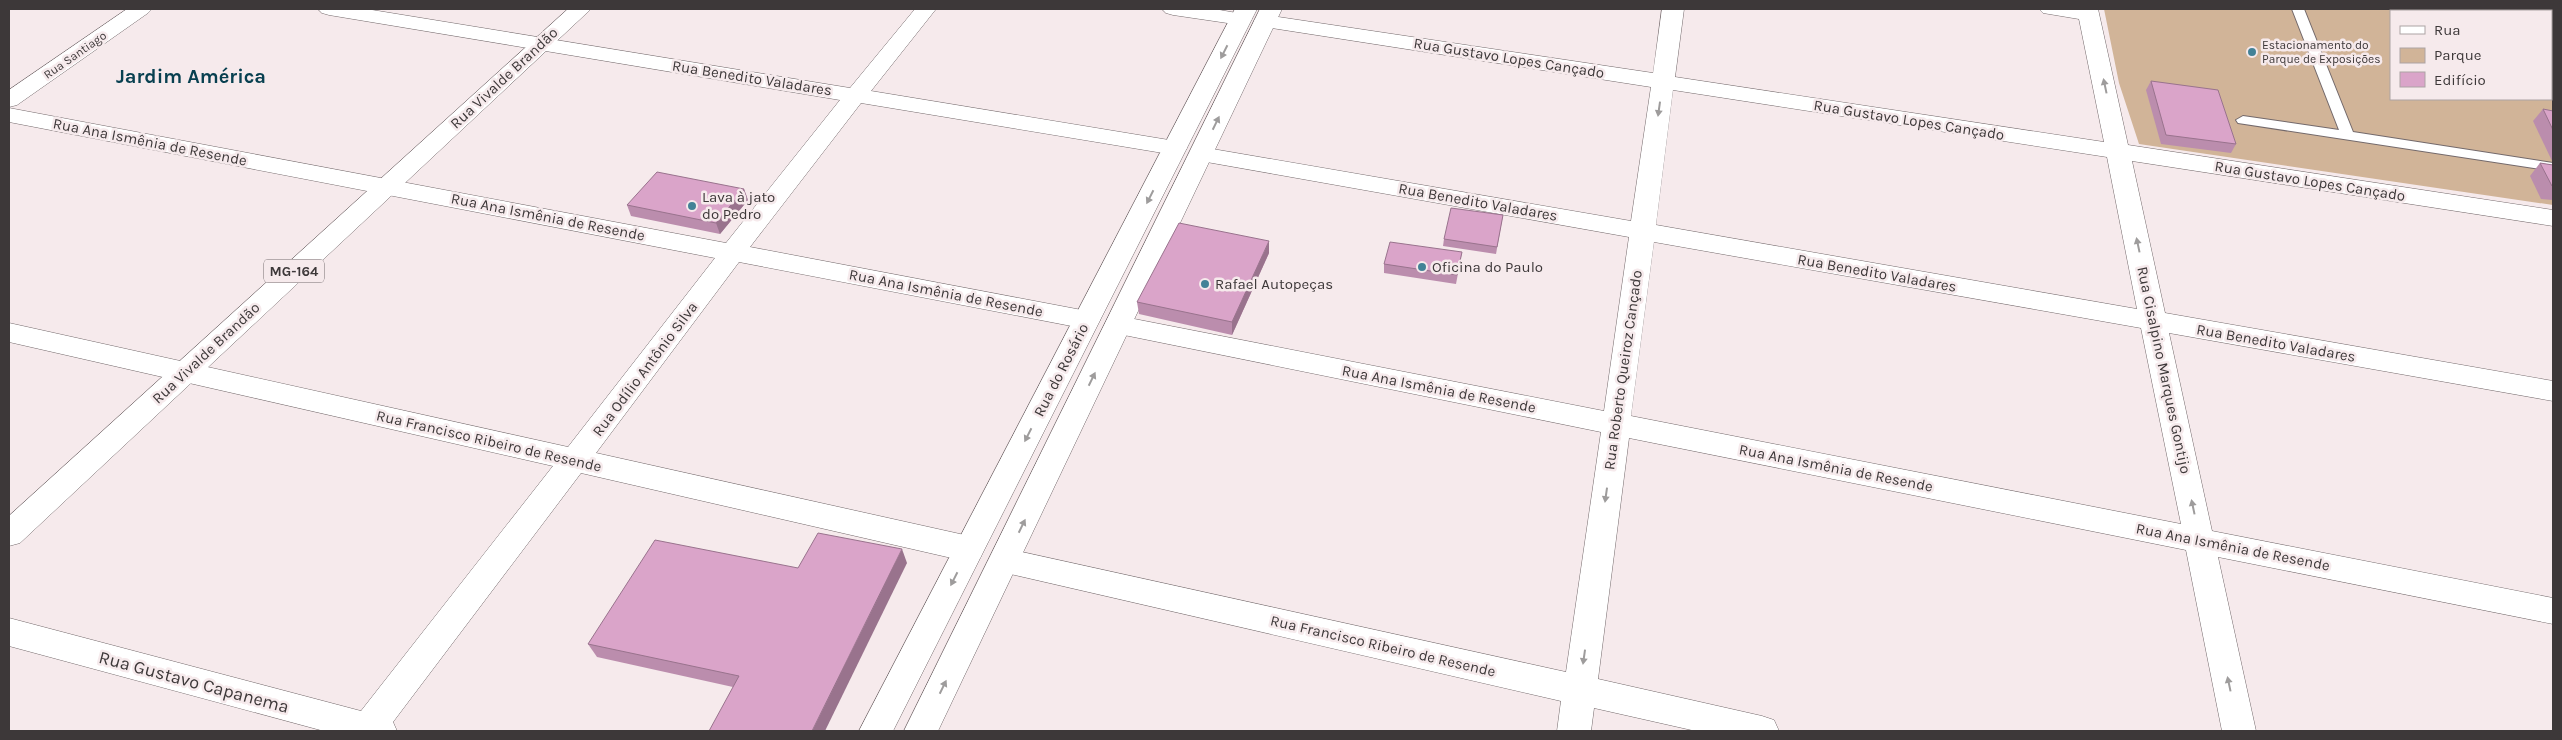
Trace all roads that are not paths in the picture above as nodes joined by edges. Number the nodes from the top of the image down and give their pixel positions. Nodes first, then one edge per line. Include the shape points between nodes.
1 (142, 9) edge
2 (329, 9) edge
3 (580, 9) edge
4 (926, 9) edge
5 (1173, 9) edge
6 (1672, 9) edge
7 (2050, 9) edge
8 (2298, 9) edge
9 (2089, 11) edge
10 (1256, 14) edge
11 (542, 43) junction
12 (1663, 82) junction
13 (855, 95) junction
14 (9, 100) edge
15 (9, 115) edge
16 (2243, 120) dead end
17 (2348, 136) junction
18 (1175, 148) junction
19 (2118, 151) junction
20 (1201, 154) junction
21 (2553, 167) edge
22 (386, 186) junction
23 (2553, 218) edge
24 (1641, 231) junction
25 (733, 253) junction
26 (1087, 320) junction
27 (2154, 322) junction
28 (1118, 325) junction
29 (9, 332) edge
30 (185, 372) junction
31 (2553, 391) edge
32 (1615, 424) junction
33 (576, 460) junction
34 (9, 534) edge
35 (2200, 541) junction
36 (970, 549) junction
37 (1004, 561) junction
38 (2553, 611) edge
39 (9, 632) edge
40 (1580, 690) junction
41 (371, 730) edge
42 (876, 731) edge
43 (921, 731) edge
44 (1574, 731) edge
45 (1762, 731) edge
46 (2239, 731) edge

1 - 14 street, Rua Santiago
2 - 11 street, Rua Benedito Valadares
3 - 11 street, Rua Vivalde Brandão / MG-164
4 - 13 street, Rua Odílio Antônio Silva
5 - 10 street, Rua Gustavo Lopes Cançado
6 - 12 street, Rua Roberto Queiroz Cançado
7 - 9 street
8 - 17 lane
19 -> 9 street, Rua Cisalpino Marques Gontijo
10 - 12 street, Rua Gustavo Lopes Cançado
10 -> 18 street, Rua do Rosário
20 -> 10 street, Rua do Rosário
11 - 13 street, Rua Benedito Valadares
11 - 22 street, Rua Vivalde Brandão / MG-164
12 - 19 street, Rua Gustavo Lopes Cançado
12 -> 24 street, Rua Roberto Queiroz Cançado
13 - 18 street, Rua Benedito Valadares
13 - 25 street, Rua Odílio Antônio Silva
15 - 22 street, Rua Ana Ismênia de Resende
16 - 17 lane
17 - 21 lane
18 -> 26 street, Rua do Rosário
19 - 23 street, Rua Gustavo Lopes Cançado
27 -> 19 street, Rua Cisalpino Marques Gontijo
20 - 24 street, Rua Benedito Valadares
20 - 28 street, Rua do Rosário
22 - 25 street, Rua Ana Ismênia de Resende
22 - 30 street, Rua Vivalde Brandão / MG-164
24 - 27 street, Rua Benedito Valadares
24 - 32 street, Rua Roberto Queiroz Cançado
25 - 26 street, Rua Ana Ismênia de Resende
25 - 33 street, Rua Odílio Antônio Silva
26 -> 36 street, Rua do Rosário
27 - 31 street, Rua Benedito Valadares
35 -> 27 street, Rua Cisalpino Marques Gontijo
28 - 32 street, Rua Ana Ismênia de Resende
37 -> 28 street, Rua do Rosário
29 - 30 street, Rua Francisco Ribeiro de Resende
30 - 33 street, Rua Francisco Ribeiro de Resende
30 - 34 street, Rua Vivalde Brandão / MG-164
32 - 35 street, Rua Ana Ismênia de Resende
32 -> 40 street, Rua Roberto Queiroz Cançado
33 - 36 street, Rua Francisco Ribeiro de Resende
33 - 41 street, Rua Odílio Antônio Silva
35 - 38 street, Rua Ana Ismênia de Resende
46 -> 35 street, Rua Cisalpino Marques Gontijo
36 -> 42 street, Rua do Rosário
37 - 40 street, Rua Francisco Ribeiro de Resende
43 -> 37 street, Rua do Rosário
39 - 41 street, Rua Gustavo Capanema
40 - 44 street, Rua Roberto Queiroz Cançado
40 - 45 street, Rua Francisco Ribeiro de Resende

